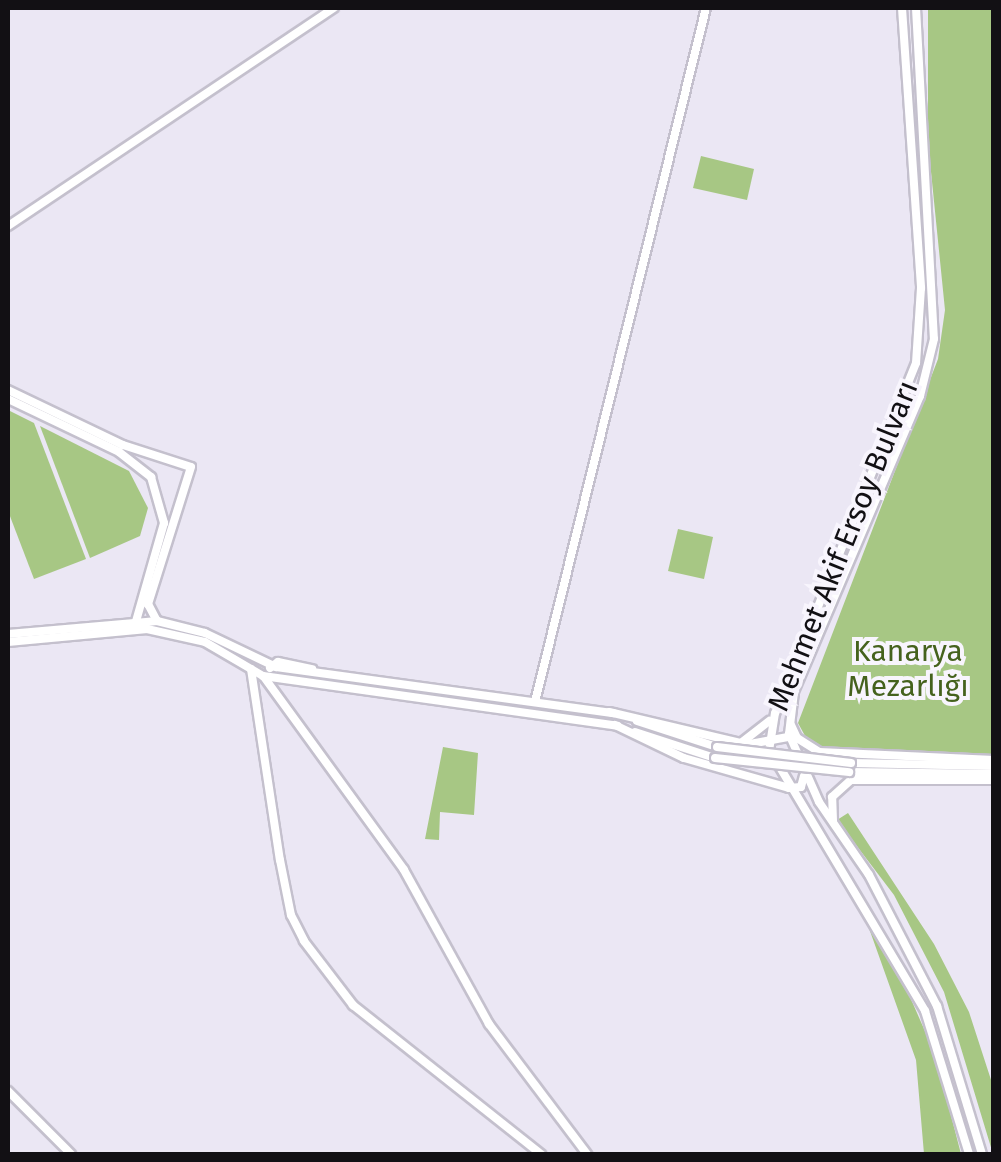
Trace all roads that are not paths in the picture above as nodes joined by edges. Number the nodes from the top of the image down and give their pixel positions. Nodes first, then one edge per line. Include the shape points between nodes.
1 (334, 8) edge
2 (706, 8) edge
3 (902, 8) edge
4 (916, 8) edge
5 (8, 226) edge
6 (8, 390) edge
7 (8, 398) edge
8 (156, 566) junction
9 (142, 598) junction
10 (156, 621) junction
11 (135, 623) junction
12 (112, 625) junction
13 (8, 634) edge
14 (8, 642) edge
15 (247, 653) junction
16 (271, 666) junction
17 (252, 669) junction
18 (263, 676) junction
19 (276, 678) junction
20 (290, 680) junction
21 (259, 687) junction
22 (280, 698) junction
23 (535, 702) junction
24 (609, 712) junction
25 (775, 713) junction
26 (614, 725) junction
27 (793, 736) junction
28 (768, 739) junction
29 (745, 742) junction
30 (994, 763) edge
31 (850, 767) junction
32 (804, 774) junction
33 (994, 777) edge
34 (789, 788) junction
35 (834, 825) junction
36 (8, 1091) edge
37 (71, 1154) edge
38 (541, 1154) edge
39 (587, 1154) edge
40 (969, 1154) edge
41 (982, 1154) edge

1 - 5 main road
2 - 23 main road
3 - 25 main road, Mehmet Akif Ersoy Bulvarı via 921,288 916,362
4 - 27 main road, Mehmet Akif Ersoy Bulvarı via 934,339 920,396 788,718
6 - 8 main road via 122,445 191,467
7 - 8 main road via 119,452 151,476 164,523
8 - 9 main road
8 - 10 main road via 148,604
9 - 11 main road
9 - 12 main road
10 - 11 main road
10 - 15 main road
11 - 12 main road
11 - 17 main road via 205,642
12 - 13 main road
12 - 14 main road
15 - 16 main road
15 - 18 main road
16 - 18 main road
16 - 19 main road
16 - 23 main road
17 - 18 main road
17 - 21 main road
18 - 19 main road
18 - 21 main road
18 - 22 main road
19 - 20 main road
20 - 22 main road via 280,686
20 - 26 main road
21 - 38 main road via 280,860 291,916 304,941 353,1005
22 - 39 main road via 404,870 489,1024
23 - 24 main road
24 - 29 main road
24 - 31 main road, bridge via 717,747
25 - 28 main road, Mehmet Akif Ersoy Bulvarı
25 - 29 main road
26 - 31 main road, bridge via 715,758
26 - 34 main road via 684,758
27 - 28 main road
27 - 30 main road via 819,752
27 - 32 main road, Mehmet Akif Ersoy Bulvarı
28 - 29 main road
28 - 34 main road, Mehmet Akif Ersoy Bulvarı via 774,768
30 - 31 main road
31 - 33 main road
32 - 34 main road via 801,787
32 - 35 main road, Mehmet Akif Ersoy Bulvarı
33 - 35 main road via 851,780 832,797
34 - 40 main road, Mehmet Akif Ersoy Bulvarı via 925,1011
35 - 41 main road, Mehmet Akif Ersoy Bulvarı via 937,1006
36 - 37 main road

